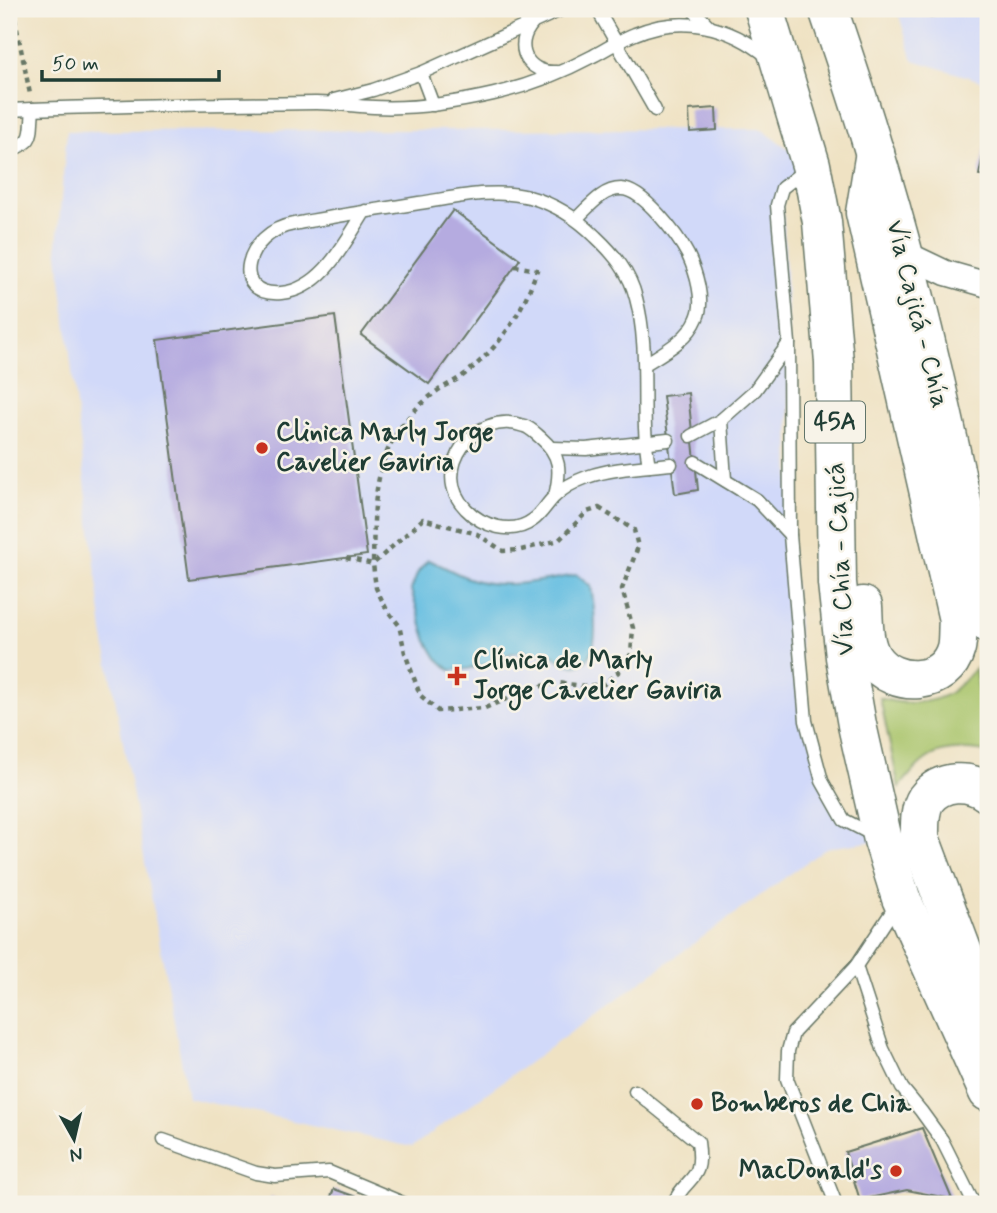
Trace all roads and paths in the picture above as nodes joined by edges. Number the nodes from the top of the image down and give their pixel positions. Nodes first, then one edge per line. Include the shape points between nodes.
1 (13, 9) edge
2 (563, 9) edge
3 (597, 9) edge
4 (692, 9) edge
5 (764, 9) edge
6 (828, 9) edge
7 (539, 20) junction
8 (709, 26) junction
9 (618, 43) junction
10 (562, 70) junction
11 (421, 73) junction
12 (782, 73) junction
13 (320, 103) junction
14 (433, 105) junction
15 (33, 109) junction
16 (9, 110) edge
17 (656, 110) dead end
18 (9, 152) edge
19 (875, 152) junction
20 (811, 165) junction
21 (365, 211) junction
22 (577, 218) junction
23 (902, 252) junction
24 (515, 266) dead end
25 (988, 285) edge
26 (789, 343) junction
27 (645, 364) junction
28 (721, 420) junction
29 (691, 436) dead end
30 (668, 440) dead end
31 (645, 443) junction
32 (553, 448) junction
33 (695, 462) dead end
34 (671, 464) dead end
35 (649, 466) junction
36 (724, 480) junction
37 (836, 493) junction
38 (555, 496) junction
39 (790, 535) junction
40 (346, 558) dead end
41 (373, 564) junction
42 (988, 623) edge
43 (988, 793) edge
44 (883, 840) junction
45 (901, 898) junction
46 (856, 966) junction
47 (988, 1019) edge
48 (635, 1091) dead end
49 (988, 1092) edge
50 (163, 1140) dead end
51 (405, 1204) edge
52 (673, 1204) edge
53 (836, 1204) edge
54 (974, 1204) edge

1 - 15 path
2 - 7 lane
3 - 9 lane
4 - 8 lane
5 - 12 highway, Vía Chía - Cajicá / 45A
6 - 19 highway, Vía Cajicá - Chía
7 - 10 lane via 527,30 523,54 539,70
7 - 11 lane
8 - 9 lane via 660,26
8 - 12 lane via 750,43
9 - 10 lane
9 - 17 lane
10 - 14 lane via 499,93
11 - 13 lane
11 - 14 lane
12 - 20 highway, Vía Chía - Cajicá / 45A
13 - 14 lane
13 - 15 lane
15 - 16 lane
15 - 18 lane via 30,139
19 - 23 highway, Vía Cajicá - Chía
19 - 37 highway via 865,213 958,620 956,649 944,668 927,678 905,680 887,674 873,659 866,642 857,537
20 - 26 lane via 782,188 777,205
20 - 37 highway, Vía Chía - Cajicá / 45A via 828,276
21 - 21 lane via 286,225 265,235 250,255 248,273 255,286 269,293 285,292 318,276
21 - 22 lane via 489,194 529,197
22 - 27 lane via 626,271 636,298
22 - 27 lane via 603,193 631,190 644,199 687,255 701,308 697,319 677,343
23 - 25 street
23 - 42 highway, Vía Cajicá - Chía via 974,534
24 - 41 path via 537,270 512,326 464,375 433,393 393,439 374,512
26 - 28 lane via 755,390
26 - 39 lane
27 - 31 lane
28 - 29 lane
28 - 36 lane
30 - 31 lane
31 - 32 lane
31 - 35 lane
32 - 38 lane via 559,472
32 - 38 lane via 527,426 488,425 471,435 459,450 453,469 454,488 462,506 495,527 533,521
33 - 36 lane
34 - 35 lane
35 - 38 lane via 589,477
36 - 39 lane via 757,499
37 - 44 highway, Vía Chía - Cajicá / 45A via 837,583 845,657
39 - 44 lane via 806,720 822,781 844,820
40 - 41 path
41 - 41 path via 376,588 399,625 420,695 438,711 485,708 532,688 558,683 604,684 631,654 633,628 622,589 638,547 634,530 599,508 587,512 559,540 521,550 503,551 477,534 423,519
43 - 47 highway via 959,782 935,790 920,814 920,838
44 - 45 highway, Vía Chía - Cajicá / 45A
45 - 46 lane
45 - 49 highway, Vía Chía - Cajicá / 45A
46 - 53 lane via 793,1033 788,1051 787,1079
46 - 54 lane via 883,1049 902,1088 942,1140
48 - 52 lane via 698,1142 697,1175
50 - 51 lane via 256,1173 329,1172

